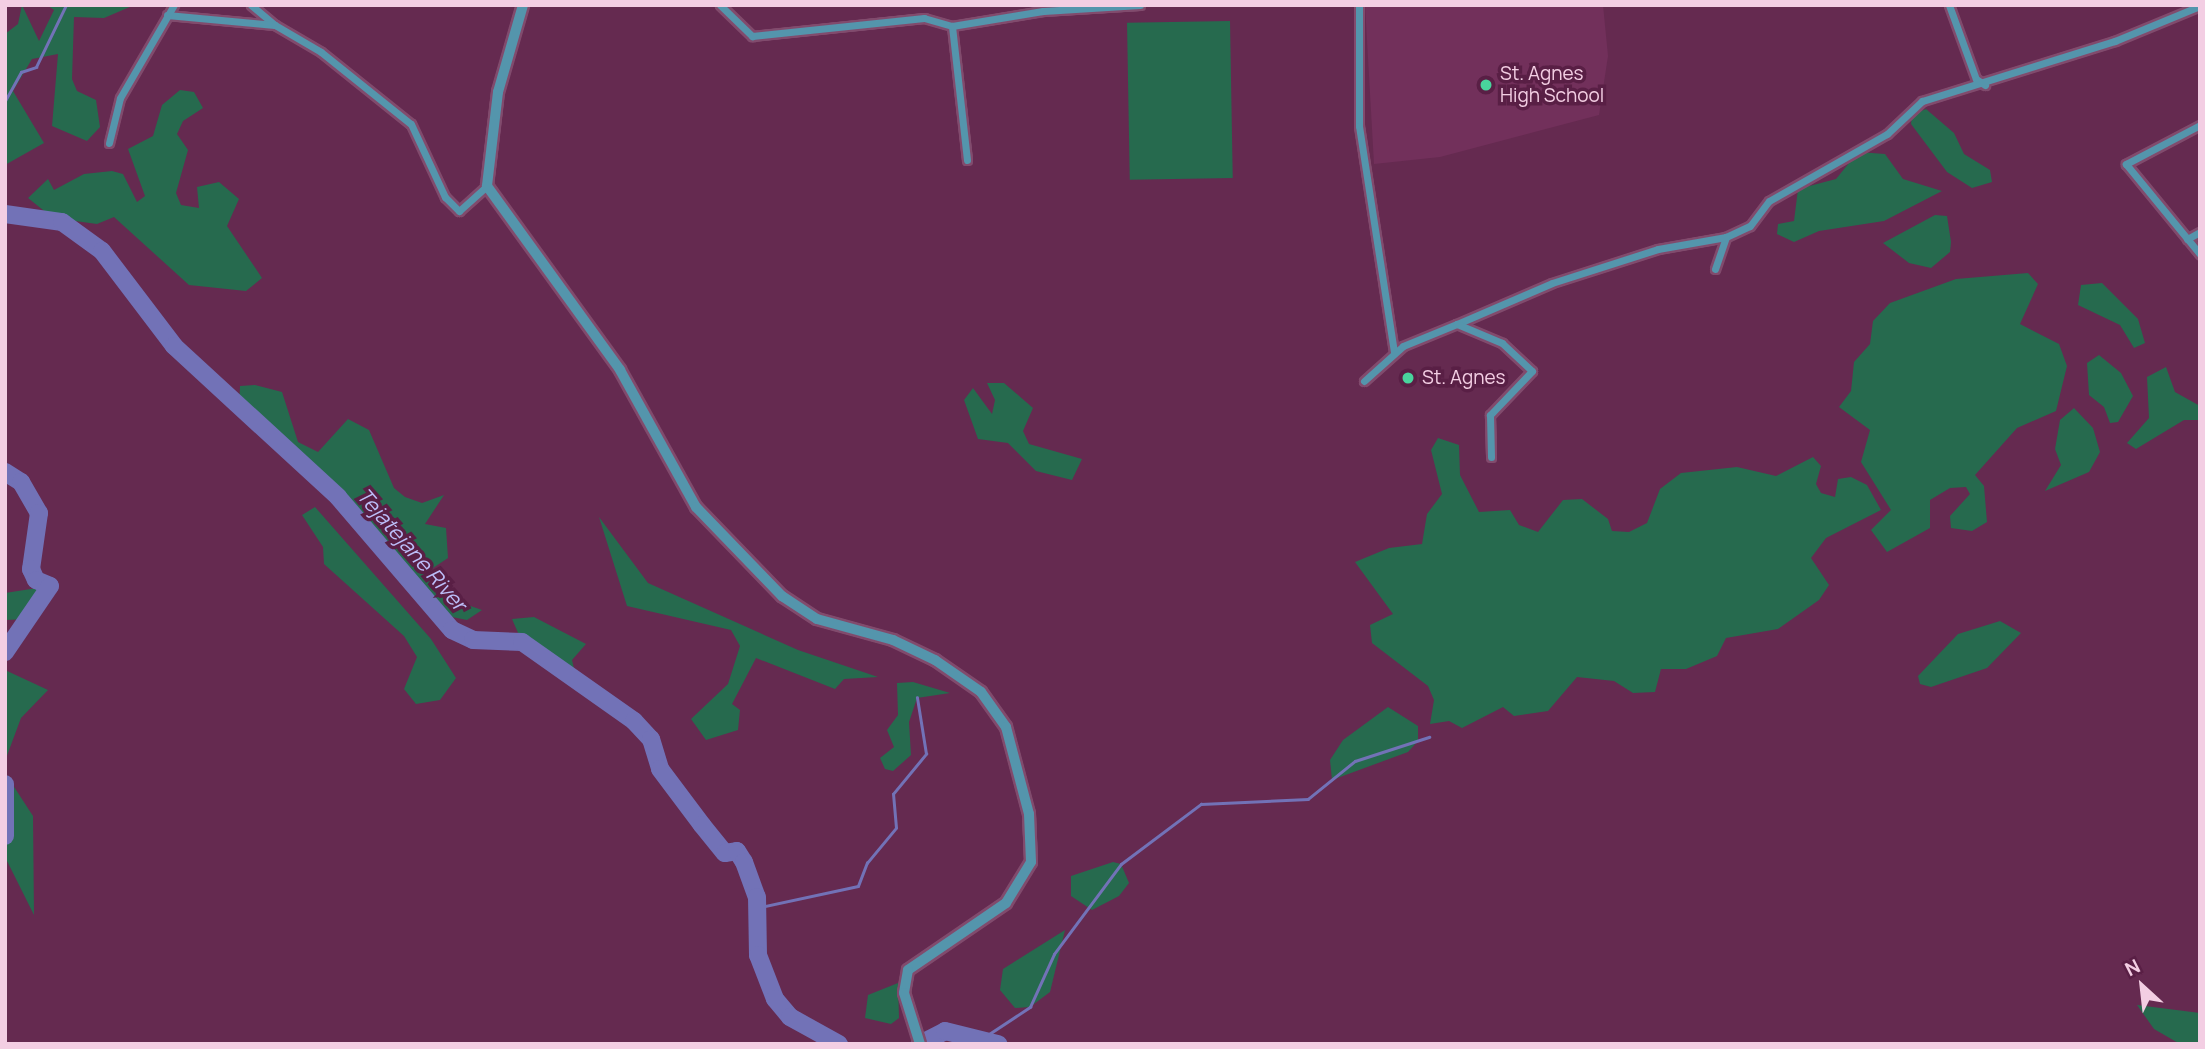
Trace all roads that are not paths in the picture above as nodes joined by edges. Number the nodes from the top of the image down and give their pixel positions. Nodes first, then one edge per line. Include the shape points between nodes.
1 (174, 5) edge
2 (251, 5) edge
3 (523, 5) edge
4 (720, 5) edge
5 (1140, 5) edge
6 (1359, 5) edge
7 (1949, 5) edge
8 (2200, 6) edge
9 (167, 15) junction
10 (275, 25) junction
11 (952, 26) junction
12 (1985, 85) junction
13 (2200, 125) edge
14 (109, 143) dead end
15 (967, 160) dead end
16 (487, 186) junction
17 (2200, 232) edge
18 (1726, 237) junction
19 (2187, 239) junction
20 (2200, 254) edge
21 (1715, 269) dead end
22 (1457, 324) junction
23 (1394, 352) junction
24 (1364, 381) dead end
25 (1491, 457) dead end
26 (920, 1044) edge

1 - 9 street
2 - 10 street
3 - 16 street via 498,92
4 - 11 street via 752,36 924,18
5 - 11 street via 1043,11
6 - 23 street via 1359,126
7 - 12 street via 1976,79
8 - 12 street
9 - 10 street
9 - 14 street via 120,98
10 - 16 street via 321,52 411,124 445,197 459,211
11 - 15 street
12 - 18 street via 1922,101 1895,130 1789,186 1750,226
13 - 19 street via 2126,164
16 - 26 street via 620,370 713,530 800,609 916,649 981,692 1006,727 1029,814 1031,862 1006,903 908,970 903,986
17 - 19 street
18 - 21 street
18 - 22 street via 1658,250 1552,282
19 - 20 street
22 - 23 street
22 - 25 street via 1502,343 1532,366 1530,375 1490,415
23 - 24 street

